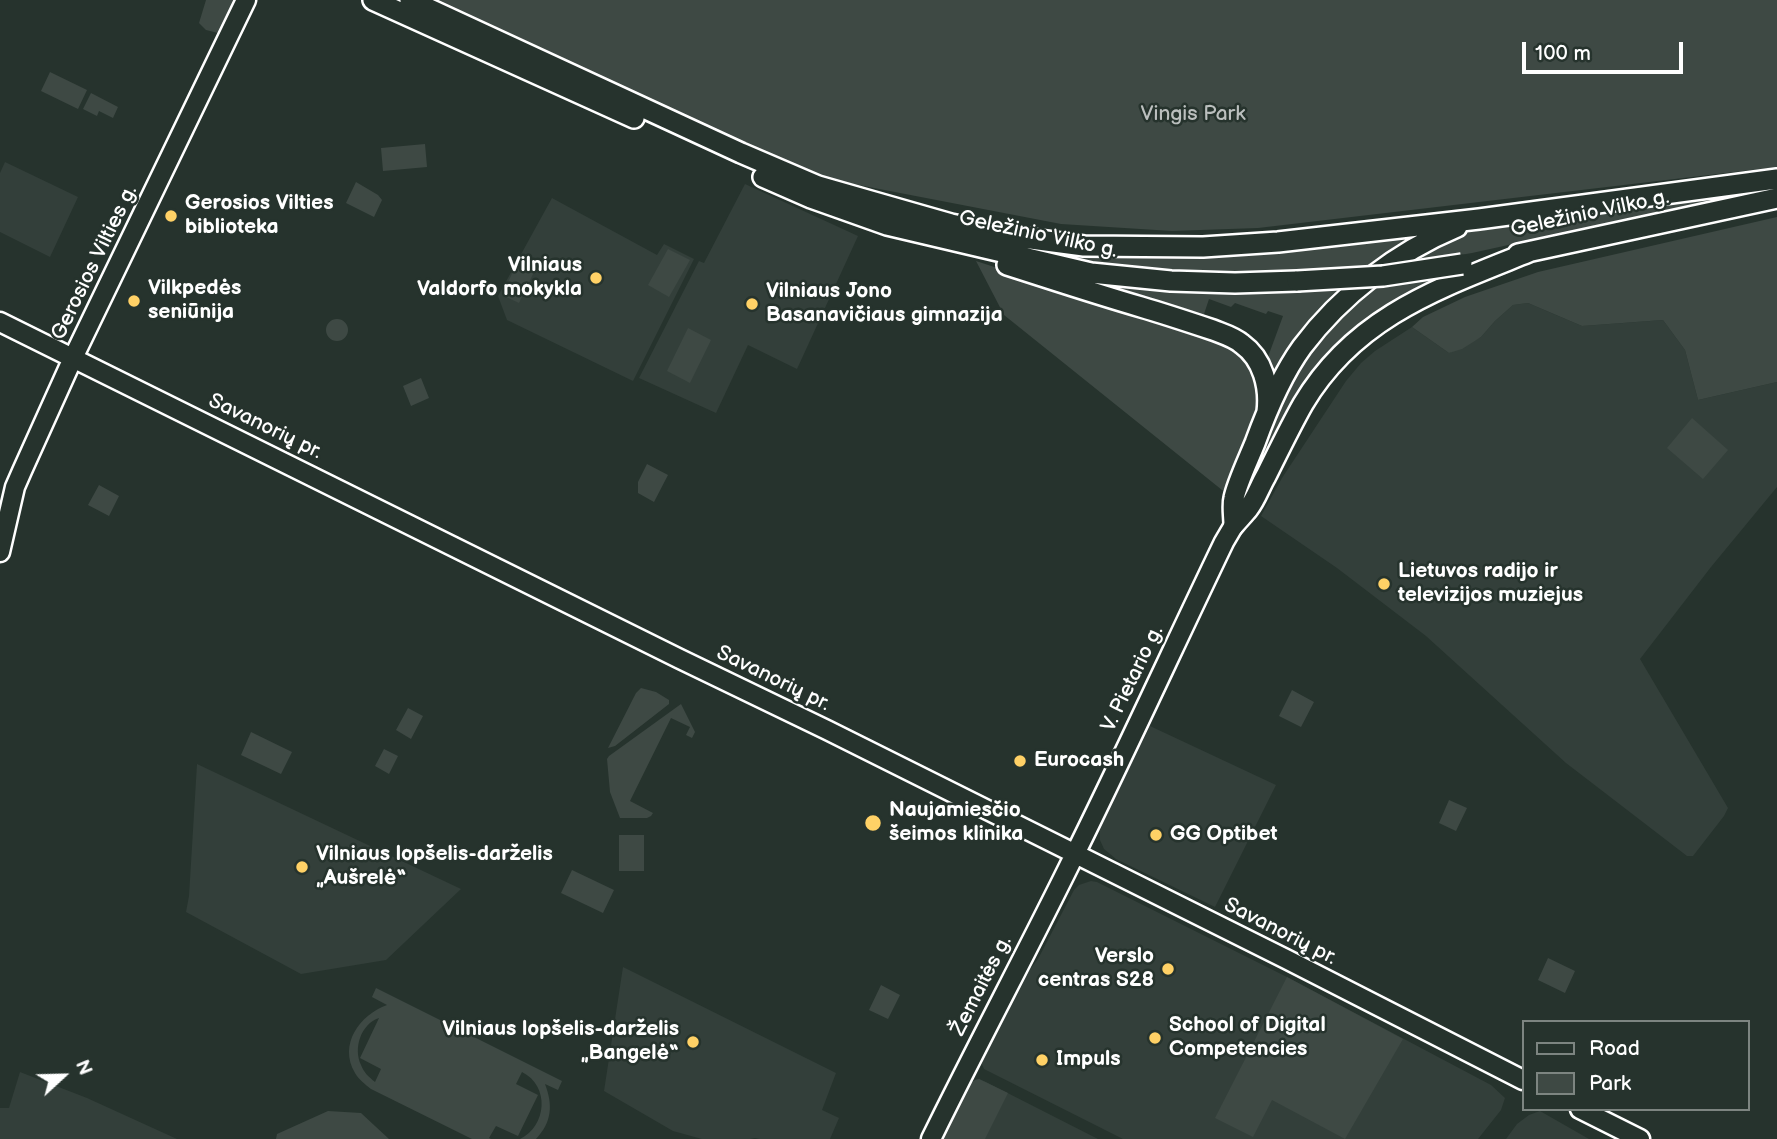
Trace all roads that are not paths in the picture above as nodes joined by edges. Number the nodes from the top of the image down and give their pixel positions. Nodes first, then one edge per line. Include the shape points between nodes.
1 (246, 0) edge
2 (373, 0) edge
3 (410, 0) edge
4 (1777, 179) edge
5 (1777, 198) edge
6 (1479, 219) junction
7 (887, 225) junction
8 (1529, 251) junction
9 (0, 322) edge
10 (74, 358) junction
11 (1266, 412) junction
12 (1234, 525) junction
13 (0, 552) edge
14 (1075, 855) junction
15 (1522, 1079) edge
16 (1584, 1111) edge
17 (931, 1139) edge
18 (1640, 1139) edge

1 - 10 main road, Gerosios Vilties g.
2 - 7 highway, Geležinio Vilko g. via 811,198
3 - 6 highway, Geležinio Vilko g. via 807,181 951,224 1084,246 1203,247
4 - 6 highway, Geležinio Vilko g.
5 - 8 highway, Geležinio Vilko g.
6 - 11 highway via 1424,242 1353,292 1301,348
7 - 8 highway, Geležinio Vilko g., bridge via 1091,273 1171,281 1235,283 1383,276
7 - 11 highway via 1233,338 1250,351 1262,371 1268,394
8 - 12 highway via 1409,303 1336,360 1303,405 1250,507
9 - 10 main road, Savanorių pr.
10 - 13 main road, Gerosios Vilties g. via 15,487
10 - 14 main road, Savanorių pr.
11 - 12 highway via 1233,498
12 - 14 main road, V. Pietario g.
14 - 15 main road, Savanorių pr.
14 - 17 main road, Žemaitės g.
16 - 18 main road

